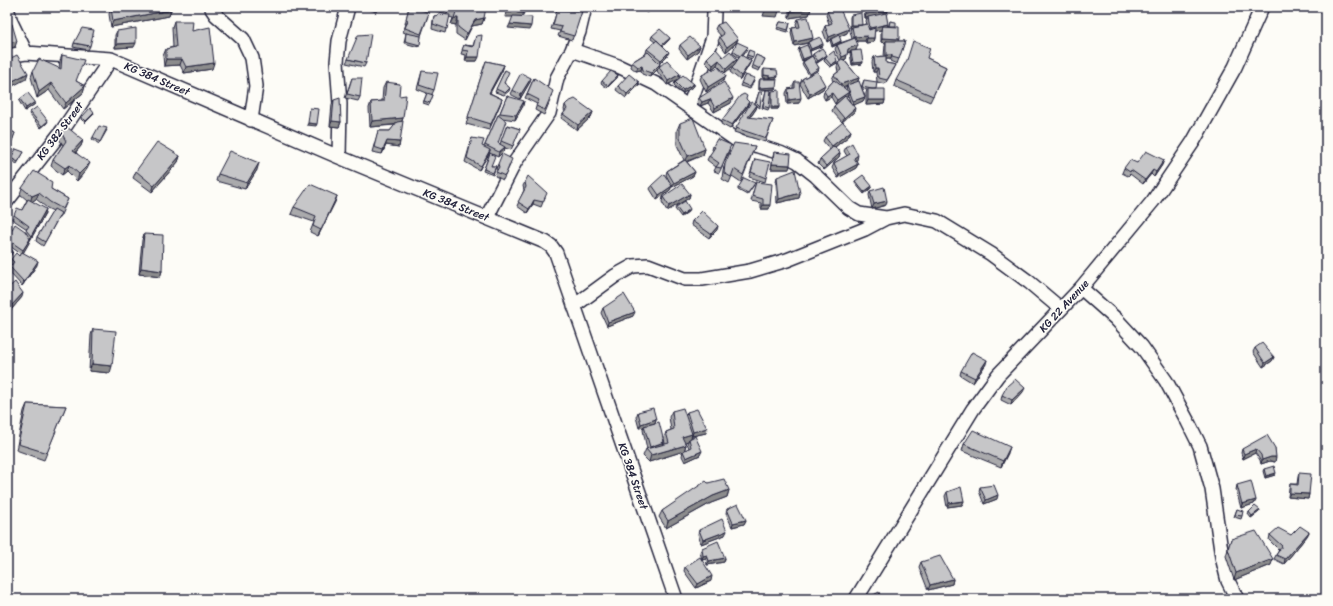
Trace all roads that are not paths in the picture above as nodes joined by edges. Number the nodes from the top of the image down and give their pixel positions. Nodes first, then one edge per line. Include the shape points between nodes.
1 (212, 7) edge
2 (348, 7) edge
3 (585, 7) edge
4 (1262, 7) edge
5 (7, 8) edge
6 (714, 12) dead end
7 (572, 50) junction
8 (26, 53) junction
9 (7, 56) edge
10 (111, 60) junction
11 (689, 107) junction
12 (251, 120) junction
13 (339, 157) junction
14 (7, 201) edge
15 (487, 217) junction
16 (886, 218) junction
17 (1081, 288) junction
18 (574, 306) junction
19 (1061, 309) junction
20 (676, 599) edge
21 (856, 599) edge
22 (1237, 599) edge

1 - 12 street via 216,15 243,39 252,58 256,86
2 - 13 street via 339,41 337,62 340,104
3 - 7 street
4 - 17 street, KG 22 Avenue via 1194,142 1153,201
5 - 8 street
6 - 11 street via 713,37
7 - 11 street via 618,66 656,84
7 - 15 street via 557,78 549,113 515,162
8 - 9 street, KG 384 Street
8 - 10 street, KG 384 Street
10 - 12 street, KG 384 Street
10 - 14 street, KG 382 Street via 62,131
11 - 16 street via 739,142 780,153 797,161 859,214
12 - 13 street, KG 384 Street
13 - 15 street, KG 384 Street
15 - 18 street, KG 384 Street via 551,246 556,253
16 - 18 street via 787,260 750,272 685,279 648,264 633,266
16 - 19 street via 904,214 937,221 991,254
17 - 19 street, KG 22 Avenue
17 - 22 street via 1116,319 1142,347 1166,380 1191,428 1200,446 1212,489 1222,557 1228,581
18 - 20 street, KG 384 Street
19 - 21 street, KG 22 Avenue via 998,375 973,409

